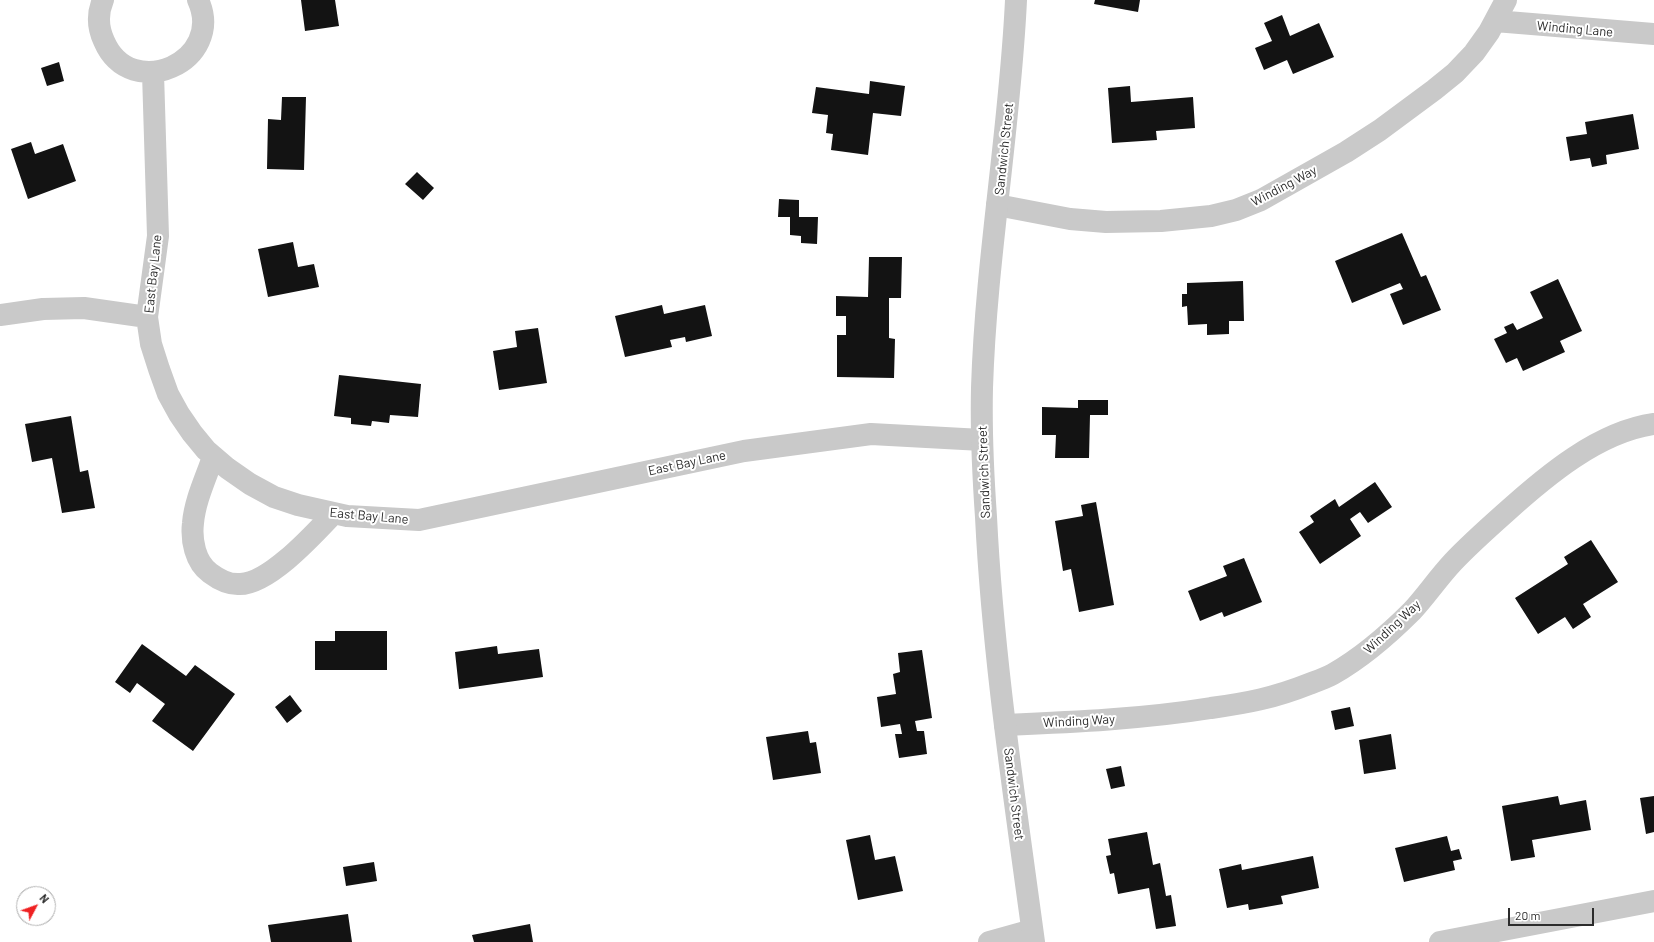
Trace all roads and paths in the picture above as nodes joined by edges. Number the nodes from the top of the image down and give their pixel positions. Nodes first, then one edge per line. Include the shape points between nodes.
1 (103, 0) edge
2 (198, 0) edge
3 (1016, 0) edge
4 (1506, 0) edge
5 (1495, 21) junction
6 (1654, 34) edge
7 (153, 72) junction
8 (997, 205) junction
9 (0, 315) edge
10 (147, 317) junction
11 (1654, 424) edge
12 (982, 440) junction
13 (213, 456) junction
14 (333, 514) junction
15 (1005, 725) junction
16 (1654, 901) edge
17 (1033, 936) edge
18 (989, 942) edge
19 (1440, 942) edge

1 - 7 street via 98,20 106,47 126,66 139,71
2 - 7 street via 203,22 200,37 193,51 182,62 168,70
3 - 8 street, Sandwich Street via 1009,106
4 - 5 street, Winding Way
5 - 6 street, Winding Lane
5 - 8 street, Winding Way via 1474,53 1455,72 1380,130 1261,200 1236,210 1211,216 1161,221 1106,222 1070,219
7 - 10 street, East Bay Lane via 158,236
8 - 12 street, Sandwich Street via 986,316
9 - 10 street via 43,309 84,308
10 - 13 street, East Bay Lane via 151,344 168,394 192,433
11 - 15 street, Winding Way via 1618,433 1557,470 1474,541 1412,610 1371,650 1332,675 1282,695 1252,702 1122,719
12 - 14 street, East Bay Lane via 871,434 744,451 419,520 371,519
12 - 15 street, Sandwich Street via 990,583
13 - 14 street, East Bay Lane via 250,484 274,497 298,506
13 - 14 street via 195,512 192,535 202,564 208,572 218,578 229,583 241,584 262,577 295,553
15 - 17 street, Sandwich Street
16 - 19 street
17 - 18 street

